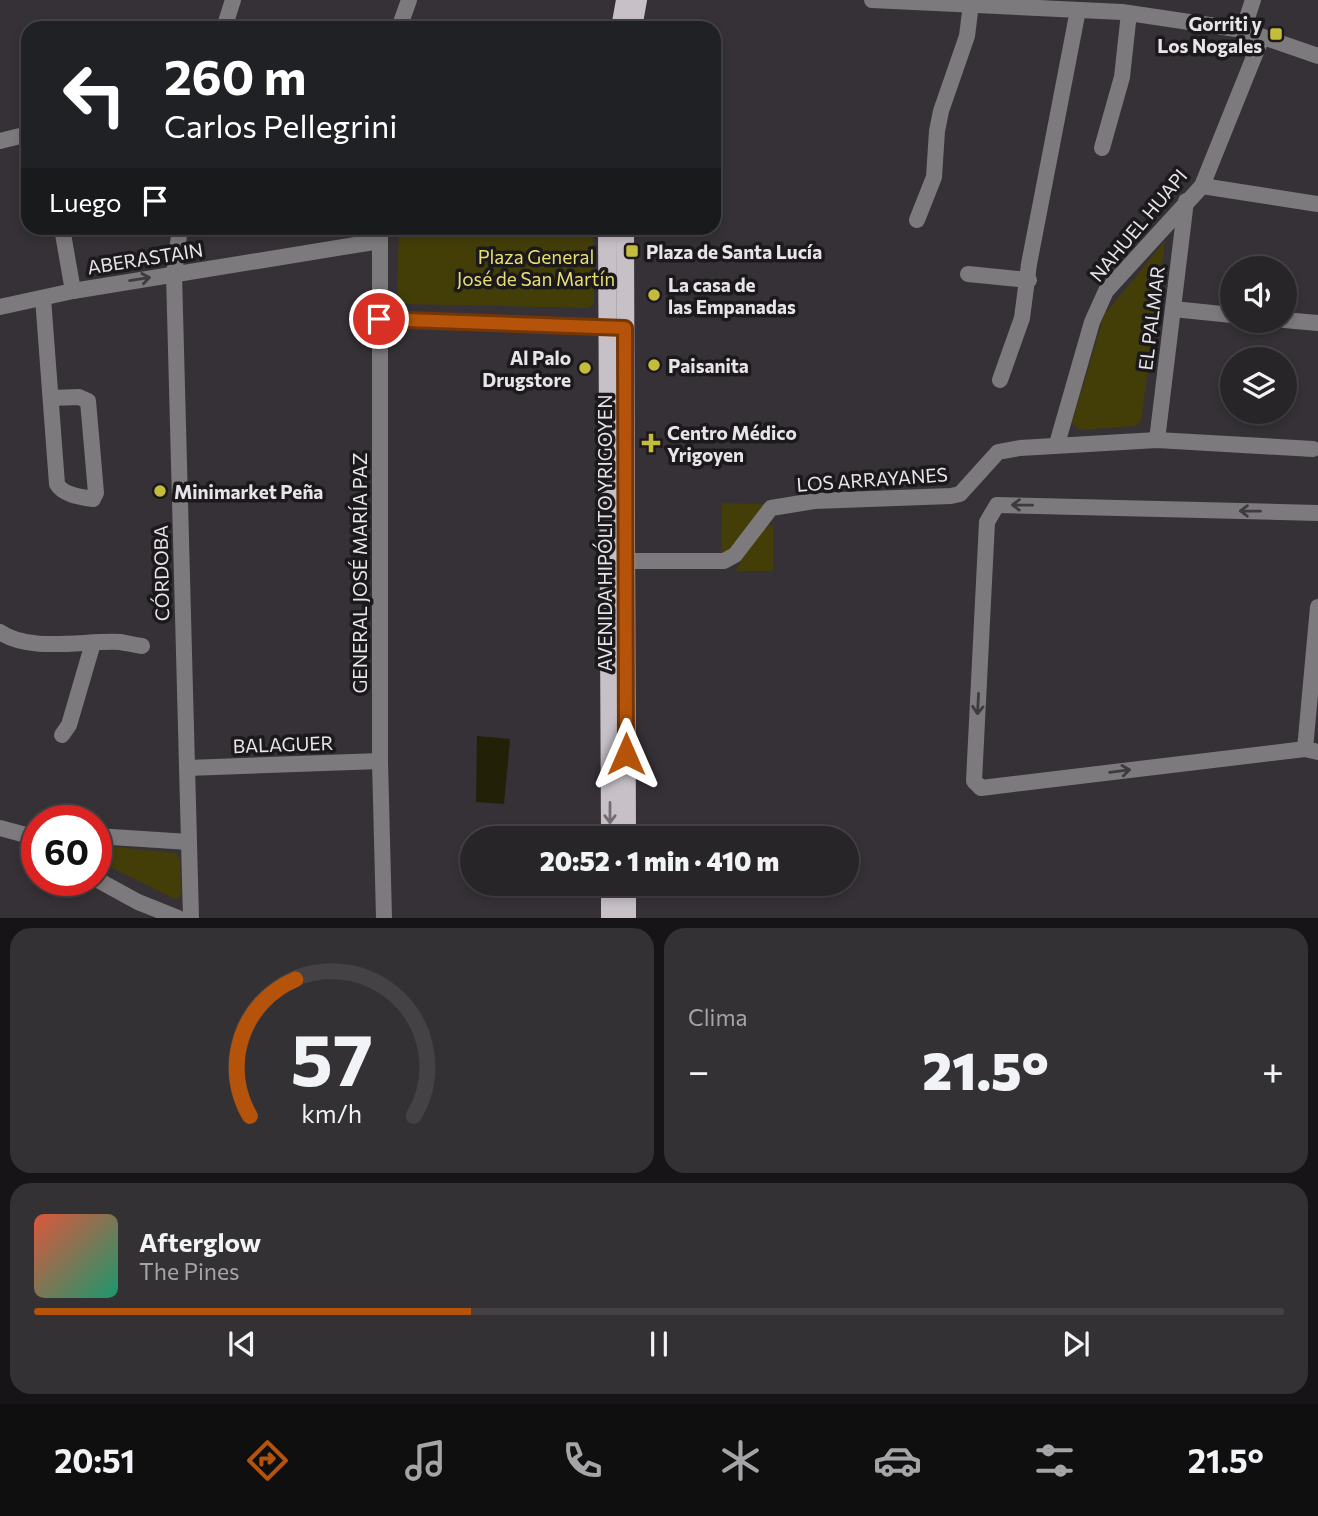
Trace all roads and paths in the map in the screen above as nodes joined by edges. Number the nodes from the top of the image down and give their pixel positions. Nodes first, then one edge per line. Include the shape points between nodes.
1 (233, 0) edge
2 (409, 0) edge
3 (625, 0) edge
4 (638, 0) edge
5 (872, 0) edge
6 (1253, 0) edge
7 (994, 3) edge
8 (971, 4) junction
9 (1125, 9) edge
10 (1078, 10) junction
11 (226, 21) edge
12 (402, 21) edge
13 (621, 21) edge
14 (634, 21) edge
15 (1243, 30) junction
16 (1262, 37) junction
17 (1318, 56) edge
18 (21, 136) edge
19 (0, 141) edge
20 (1102, 148) dead end
21 (1202, 186) junction
22 (1186, 201) junction
23 (1318, 204) edge
24 (917, 220) dead end
25 (63, 235) edge
26 (179, 235) edge
27 (375, 235) edge
28 (380, 235) edge
29 (608, 235) edge
30 (624, 235) edge
31 (174, 274) junction
32 (968, 274) dead end
33 (1029, 281) junction
34 (73, 290) junction
35 (43, 298) junction
36 (0, 307) edge
37 (1173, 309) junction
38 (1220, 314) edge
39 (379, 319) junction
40 (1297, 321) edge
41 (1318, 323) edge
42 (616, 328) junction
43 (1000, 380) dead end
44 (51, 398) junction
45 (1157, 440) junction
46 (1057, 444) junction
47 (1313, 449) dead end
48 (1318, 513) edge
49 (617, 561) junction
50 (1318, 607) edge
51 (0, 632) edge
52 (93, 643) junction
53 (142, 646) dead end
54 (62, 735) dead end
55 (1311, 750) edge
56 (380, 761) junction
57 (187, 768) junction
58 (610, 826) edge
59 (627, 826) edge
60 (0, 828) edge
61 (21, 834) edge
62 (112, 837) edge
63 (189, 842) junction
64 (112, 888) edge
65 (610, 896) edge
66 (627, 896) edge
67 (178, 918) edge
68 (191, 918) edge
69 (384, 918) edge
70 (610, 918) edge
71 (627, 918) edge

1 - 11 street
2 - 12 street
3 - 13 main road
4 - 14 main road
5 - 8 street
6 - 15 street
7 - 8 street
7 - 10 street
8 - 24 street via 967,36 941,111 934,177
9 - 10 street
9 - 15 street
9 - 20 street via 1122,77
10 - 33 street
15 - 16 street
16 - 17 street
16 - 21 street, NAHUEL HUAPI
18 - 19 street
21 - 22 street, NAHUEL HUAPI
21 - 23 street
22 - 37 street, EL PALMAR
22 - 46 street, NAHUEL HUAPI via 1106,291
25 - 34 street
26 - 31 street, CÓRDOBA
27 - 31 street, ABERASTAIN
28 - 39 street, GENERAL JOSÉ MARÍA PAZ
29 - 42 main road, AVENIDA HIPÓLITO YRIGOYEN
30 - 42 main road, AVENIDA HIPÓLITO YRIGOYEN
34 -> 31 street, ABERASTAIN
31 - 57 street, CÓRDOBA
32 - 33 street
33 - 43 street
34 - 35 street, ABERASTAIN
35 - 36 street, ABERASTAIN
35 - 44 street
37 - 38 street
37 - 45 street, EL PALMAR
39 - 42 street
39 - 56 street, GENERAL JOSÉ MARÍA PAZ
40 - 41 street
42 - 49 main road, AVENIDA HIPÓLITO YRIGOYEN
44 - 44 street via 88,401 93,499 67,493 57,484
45 - 46 street, LOS ARRAYANES
45 - 47 street, LOS ARRAYANES
46 - 49 street, LOS ARRAYANES via 998,452 960,494 814,501 771,508 735,555 724,561
48 -> 55 street via 997,505 987,522 974,781 981,788
49 -> 58 main road, AVENIDA HIPÓLITO YRIGOYEN
49 - 59 main road, AVENIDA HIPÓLITO YRIGOYEN
50 - 55 street
51 - 52 street via 8,638 40,643
52 - 53 street
52 - 54 street
56 - 57 street, BALAGUER
56 - 69 street, GENERAL JOSÉ MARÍA PAZ
57 - 63 street, CÓRDOBA
60 - 61 street
62 - 63 street
63 - 68 street, CÓRDOBA
64 - 67 street
65 - 70 main road
66 - 71 main road

